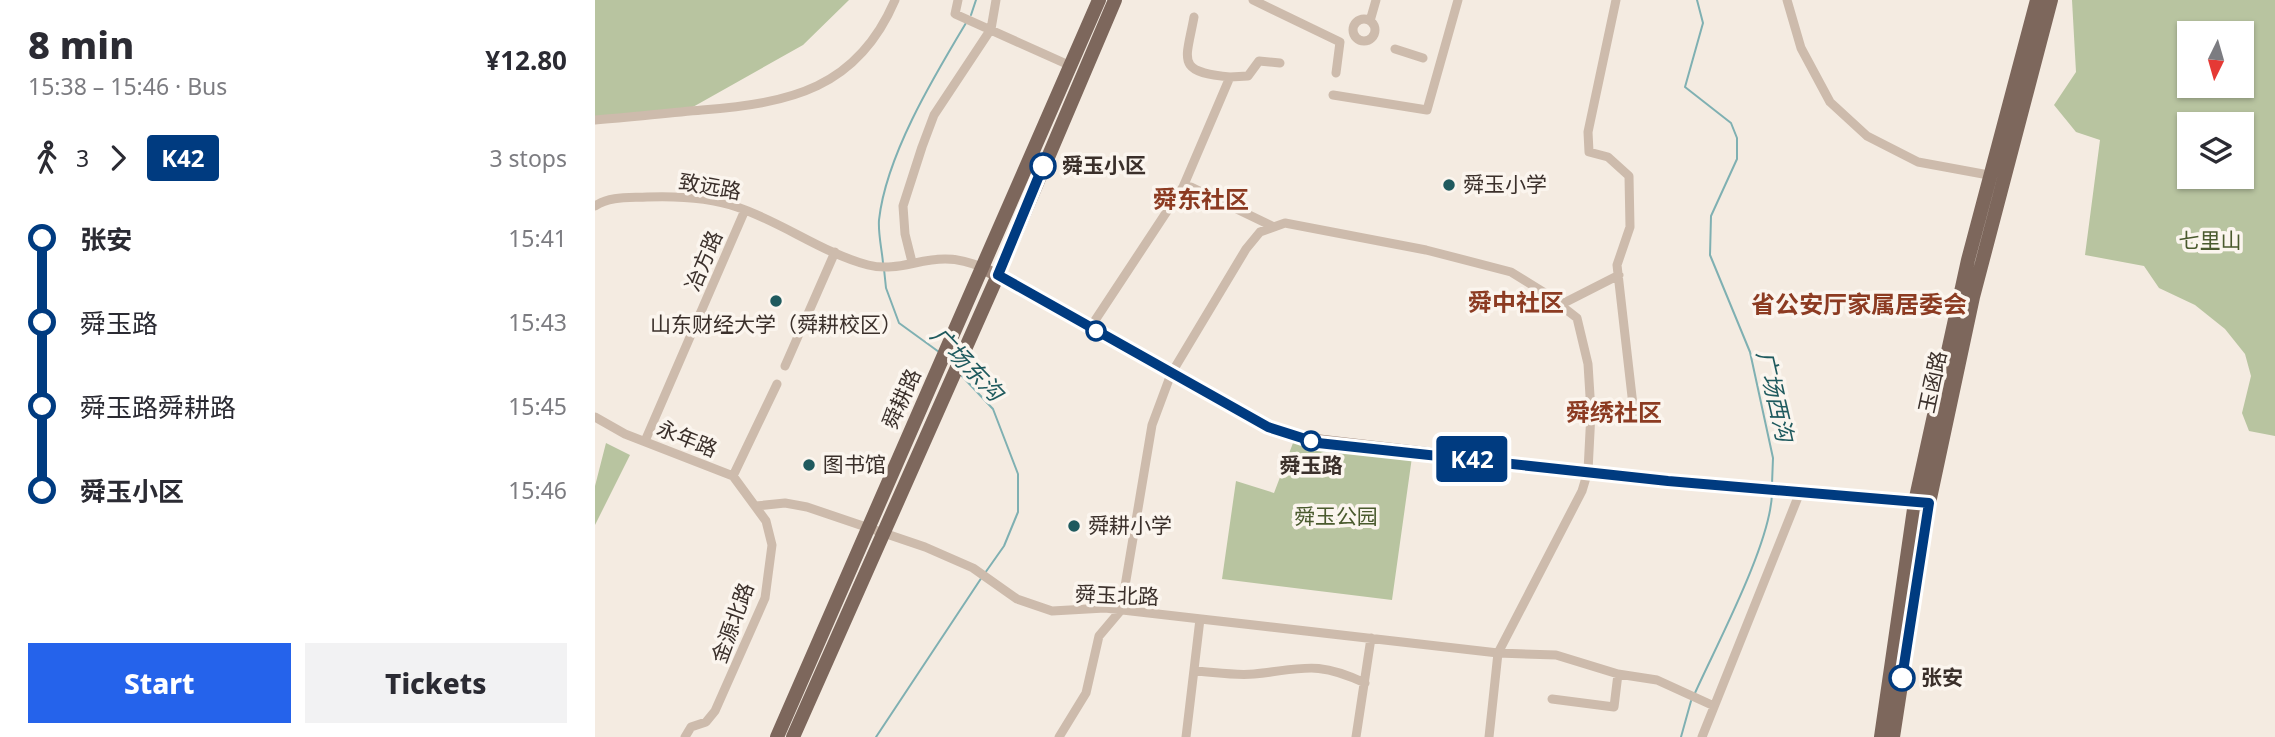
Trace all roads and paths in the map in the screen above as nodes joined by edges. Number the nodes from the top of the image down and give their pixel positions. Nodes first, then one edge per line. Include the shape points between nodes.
1 (895, 0) edge
2 (958, 0) edge
3 (996, 0) edge
4 (1099, 0) edge
5 (1115, 0) edge
6 (1253, 0) edge
7 (1376, 0) edge
8 (1458, 0) edge
9 (1616, 0) edge
10 (1787, 0) edge
11 (2037, 0) edge
12 (2051, 0) edge
13 (1194, 17) dead end
14 (1370, 21) junction
15 (991, 29) junction
16 (1356, 38) junction
17 (1340, 42) junction
18 (1395, 49) dead end
19 (1423, 58) dead end
20 (1280, 63) dead end
21 (1071, 66) junction
22 (1336, 72) dead end
23 (1230, 76) junction
24 (1333, 95) dead end
25 (595, 120) edge
26 (1996, 177) junction
27 (1183, 187) junction
28 (595, 206) edge
29 (745, 210) junction
30 (1274, 227) junction
31 (835, 252) junction
32 (912, 262) junction
33 (983, 268) junction
34 (998, 275) junction
35 (1619, 275) junction
36 (1560, 305) junction
37 (1090, 328) junction
38 (785, 366) dead end
39 (1171, 374) junction
40 (777, 384) dead end
41 (1591, 412) junction
42 (595, 417) edge
43 (645, 441) junction
44 (1588, 471) junction
45 (733, 476) junction
46 (1794, 491) junction
47 (1922, 502) junction
48 (756, 506) junction
49 (876, 530) junction
50 (1121, 610) junction
51 (1200, 619) junction
52 (1371, 638) junction
53 (1498, 653) junction
54 (1194, 671) junction
55 (1618, 674) junction
56 (1365, 683) junction
57 (1552, 699) dead end
58 (1714, 706) junction
59 (685, 737) edge
60 (777, 737) edge
61 (793, 737) edge
62 (1059, 737) edge
63 (1186, 737) edge
64 (1356, 737) edge
65 (1489, 737) edge
66 (1702, 737) edge
67 (1881, 737) edge
68 (1893, 737) edge

1 - 25 street via 885,23 846,69 821,86 769,103
2 - 15 street via 955,14
3 - 15 street
4 - 21 main road, 舜耕路
5 - 34 main road, 舜耕路
6 - 17 street
7 - 14 street
8 - 24 street via 1427,110
9 - 35 street via 1588,132 1589,152 1608,157 1629,176 1630,227 1617,265
10 - 26 street via 1801,48 1830,102 1867,135 1918,162
11 - 26 main road, 玉函路
12 - 26 main road, 玉函路
13 - 23 street via 1185,53 1191,67 1207,75
14 - 16 street via 1356,21
14 - 16 street via 1373,36 1364,41
15 - 21 street
15 - 32 street via 934,115 922,147 903,206
16 - 17 street
17 - 22 street
18 - 19 street
20 - 23 street via 1259,61 1248,76
21 - 33 main road, 舜耕路
23 - 27 street
26 - 47 main road, 玉函路
27 - 30 street
27 - 37 street
28 - 29 street, 致远路 via 605,200 666,197 715,201
29 - 31 street, 致远路
29 - 43 street, 冶方路
30 - 36 street via 1285,223 1371,239 1511,272
30 - 39 street via 1260,232 1247,248
31 - 32 street, 致远路 via 873,265
31 - 38 street
32 - 33 street, 致远路 via 948,257
33 - 34 street
33 - 49 main road, 舜耕路 via 936,373
34 - 37 street
34 - 49 main road, 舜耕路
35 - 36 street
35 - 41 street via 1634,414
36 - 41 street via 1577,318 1588,364
37 - 39 street
39 - 44 street via 1268,427 1318,443
39 - 50 street via 1152,425
40 - 45 street
41 - 44 street
42 - 43 street, 永年路
43 - 45 street, 永年路
44 - 46 street
44 - 53 street
45 - 48 street, 永年路
46 - 47 street
46 - 58 street
47 - 67 main road, 玉函路
47 - 68 main road, 玉函路
48 - 49 street, 舜玉北路 via 785,503
48 - 59 street, 金源北路 via 767,521 772,545 765,598 720,702 706,722 691,727
49 - 50 street, 舜玉北路 via 973,568 1017,599 1052,611
49 - 60 main road, 舜耕路
49 - 61 main road, 舜耕路
50 - 51 street, 舜玉北路
50 - 62 street via 1099,636 1086,693
51 - 52 street, 舜玉北路
51 - 54 street
52 - 53 street, 舜玉北路
52 - 56 street
53 - 55 street, 舜玉北路 via 1556,654
53 - 65 street
54 - 56 street via 1254,675 1311,666 1340,671
54 - 63 street
55 - 57 street via 1614,707
55 - 58 street, 舜玉北路 via 1657,680
56 - 64 street
58 - 66 street

